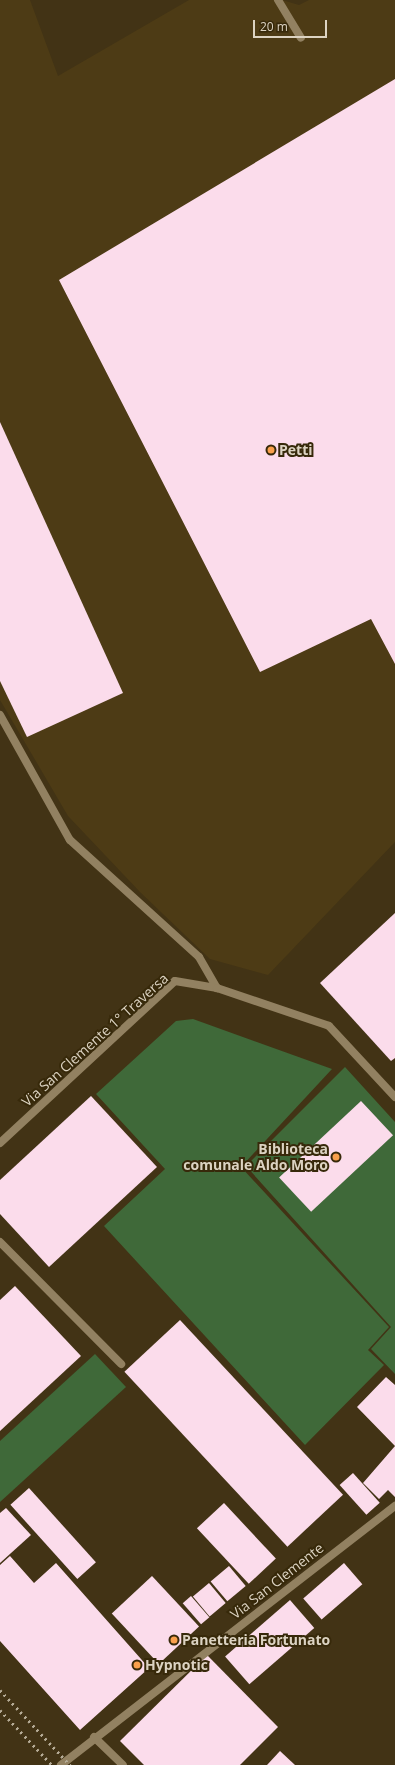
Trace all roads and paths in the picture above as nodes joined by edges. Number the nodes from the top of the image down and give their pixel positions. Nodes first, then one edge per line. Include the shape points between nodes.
1 (278, 0) edge
2 (301, 38) dead end
3 (0, 715) edge
4 (218, 988) junction
5 (395, 1097) edge
6 (0, 1143) edge
7 (0, 1242) edge
8 (121, 1364) dead end
9 (395, 1506) edge
10 (94, 1737) junction
11 (61, 1765) edge
12 (123, 1765) edge

1 - 2 street
3 - 4 street via 70,840 199,957
4 - 5 street, Via San Clemente 1° Traversa via 328,1026
4 - 6 street, Via San Clemente 1° Traversa via 175,981
7 - 8 street
9 - 10 street, Via San Clemente
10 - 11 street, Via San Clemente
10 - 12 street

